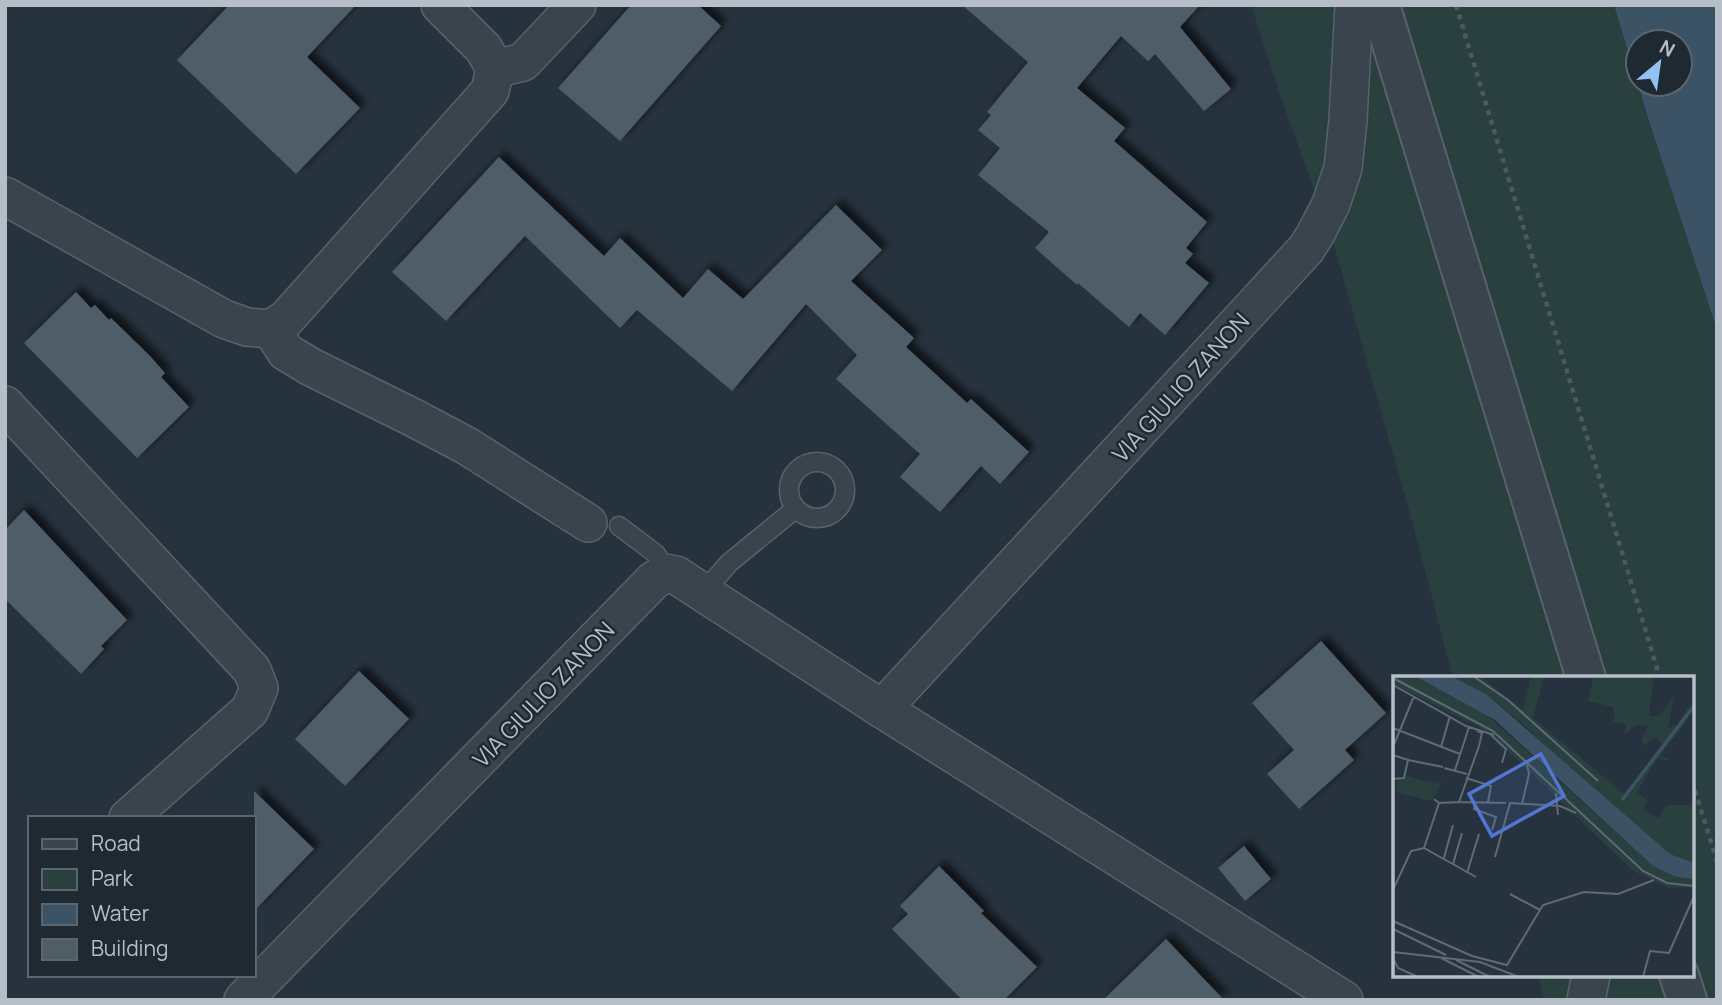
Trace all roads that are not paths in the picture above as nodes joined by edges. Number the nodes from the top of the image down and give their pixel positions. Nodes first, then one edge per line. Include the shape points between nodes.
1 (440, 5) edge
2 (577, 5) edge
3 (1354, 5) edge
4 (1380, 5) edge
5 (495, 69) junction
6 (5, 197) edge
7 (271, 329) junction
8 (5, 405) edge
9 (795, 509) dead end
10 (604, 524) joint
11 (666, 573) junction
12 (704, 593) junction
13 (1585, 676) edge
14 (882, 709) junction
15 (130, 816) edge
16 (1591, 977) edge
17 (1680, 977) edge
18 (243, 1000) edge
19 (1345, 1000) edge
20 (1586, 1000) edge
21 (1687, 1000) edge

1 - 5 street via 484,49
2 - 5 street via 523,62
3 - 14 street, VIA GIULIO ZANON via 1343,168 1331,204 1306,249
4 - 13 street
5 - 7 street via 490,91 286,319
6 - 7 street via 225,319
7 - 10 street via 286,352 311,367 467,446
8 - 15 street via 252,670 259,688 250,710
9 - 12 lane via 729,563
10 - 11 lane via 656,554
11 - 12 street
11 - 18 street, VIA GIULIO ZANON via 647,587
12 - 14 street
14 - 19 street
16 - 20 street
17 - 21 street

